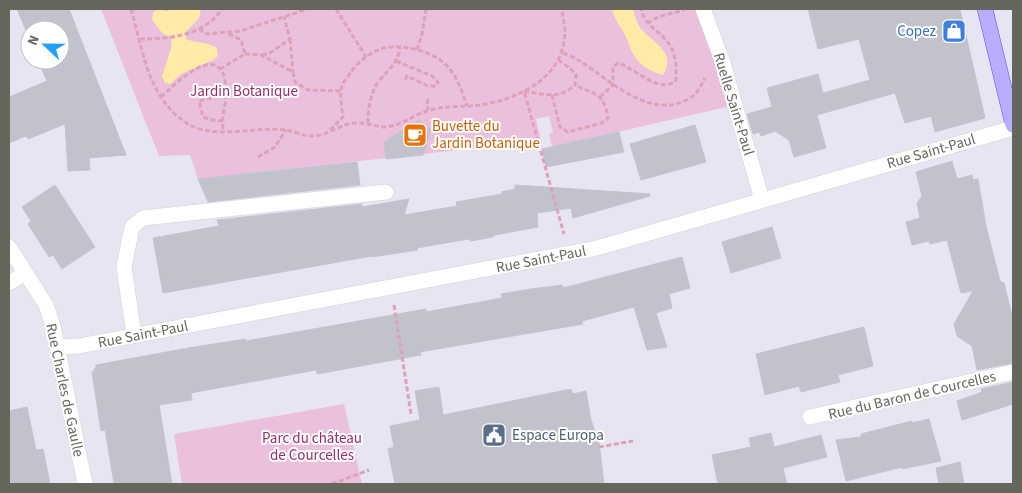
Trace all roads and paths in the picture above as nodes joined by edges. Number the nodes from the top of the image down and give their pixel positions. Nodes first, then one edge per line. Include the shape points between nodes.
1 (131, 9) edge
2 (222, 9) edge
3 (308, 9) edge
4 (336, 9) edge
5 (426, 9) edge
6 (562, 9) edge
7 (641, 9) edge
8 (684, 9) edge
9 (703, 9) edge
10 (985, 9) edge
11 (284, 17) junction
12 (687, 19) dead end
13 (647, 23) junction
14 (199, 29) junction
15 (225, 32) junction
16 (140, 39) junction
17 (290, 39) junction
18 (400, 48) junction
19 (417, 50) junction
20 (563, 53) junction
21 (245, 54) junction
22 (261, 55) junction
23 (366, 57) junction
24 (558, 60) junction
25 (396, 61) junction
26 (220, 69) junction
27 (293, 72) junction
28 (705, 72) dead end
29 (405, 80) dead end
30 (575, 85) junction
31 (614, 85) junction
32 (341, 91) junction
33 (524, 91) junction
34 (233, 93) dead end
35 (552, 95) junction
36 (161, 97) junction
37 (600, 97) junction
38 (428, 99) dead end
39 (467, 106) junction
40 (428, 110) junction
41 (223, 120) junction
42 (368, 123) junction
43 (1013, 127) edge
44 (286, 130) junction
45 (223, 131) junction
46 (329, 131) junction
47 (258, 157) dead end
48 (386, 192) dead end
49 (762, 200) junction
50 (9, 247) edge
51 (568, 254) junction
52 (26, 273) junction
53 (9, 283) edge
54 (391, 286) junction
55 (134, 335) junction
56 (58, 347) junction
57 (1013, 372) edge
58 (411, 414) dead end
59 (810, 417) dead end
60 (633, 441) dead end
61 (599, 447) dead end
62 (369, 470) dead end
63 (85, 484) edge
64 (332, 484) edge

1 - 16 path
2 - 14 path
3 - 11 path
4 - 23 path
5 - 19 path
6 - 20 path
7 - 13 path
8 - 12 path
8 - 13 path
9 - 49 street, Ruelle Saint-Paul via 723,63
10 - 43 main road
11 - 15 path via 240,31
11 - 17 path
13 - 31 path via 672,50 677,63 676,80 672,85 658,84 618,63 613,67
14 - 15 path via 207,34
14 - 16 path via 165,39
15 - 21 path via 241,40
16 - 36 path via 149,75
17 - 22 path via 270,53
17 - 27 path
18 - 19 path
18 - 23 path via 384,48
18 - 25 path
19 - 39 path via 448,67
20 - 24 path
20 - 31 path via 579,60
21 - 22 path
21 - 26 path
22 - 27 path
23 - 32 path via 355,67
24 - 30 path via 576,75
24 - 33 path via 552,70
25 - 29 path via 432,76 438,82 436,86 428,86 407,76
25 - 42 path via 371,96
26 - 36 path via 213,64 202,66 183,77
26 - 41 path via 226,98
27 - 32 path via 295,82 308,90
28 - 31 path via 704,80 694,95 676,104 657,104 640,99
30 - 35 path via 568,92
30 - 37 path
31 - 37 path
32 - 46 path via 343,117
33 - 35 path
33 - 39 path via 500,101
33 - 51 path
34 - 41 path, bridge via 199,101 203,117
35 - 37 path via 560,127 568,132 602,123 608,118 606,103
36 - 45 path via 188,124 206,132
38 - 40 path
39 - 40 path
40 - 42 path via 384,127
41 - 45 path
42 - 46 path via 352,123
43 - 49 street, Rue Saint-Paul
44 - 45 path
44 - 46 path via 315,136
44 - 47 path via 275,147
48 - 55 street via 143,218 132,227 124,267
49 - 51 street, Rue Saint-Paul
50 - 52 street, Rue Charles de Gaulle
51 - 54 street, Rue Saint-Paul
52 - 53 street
52 - 56 street, Rue Charles de Gaulle via 46,305
54 - 55 street, Rue Saint-Paul
54 - 58 path
55 - 56 street, Rue Saint-Paul
56 - 63 street, Rue Charles de Gaulle
57 - 59 street, Rue du Baron de Courcelles
60 - 61 path
62 - 64 path

